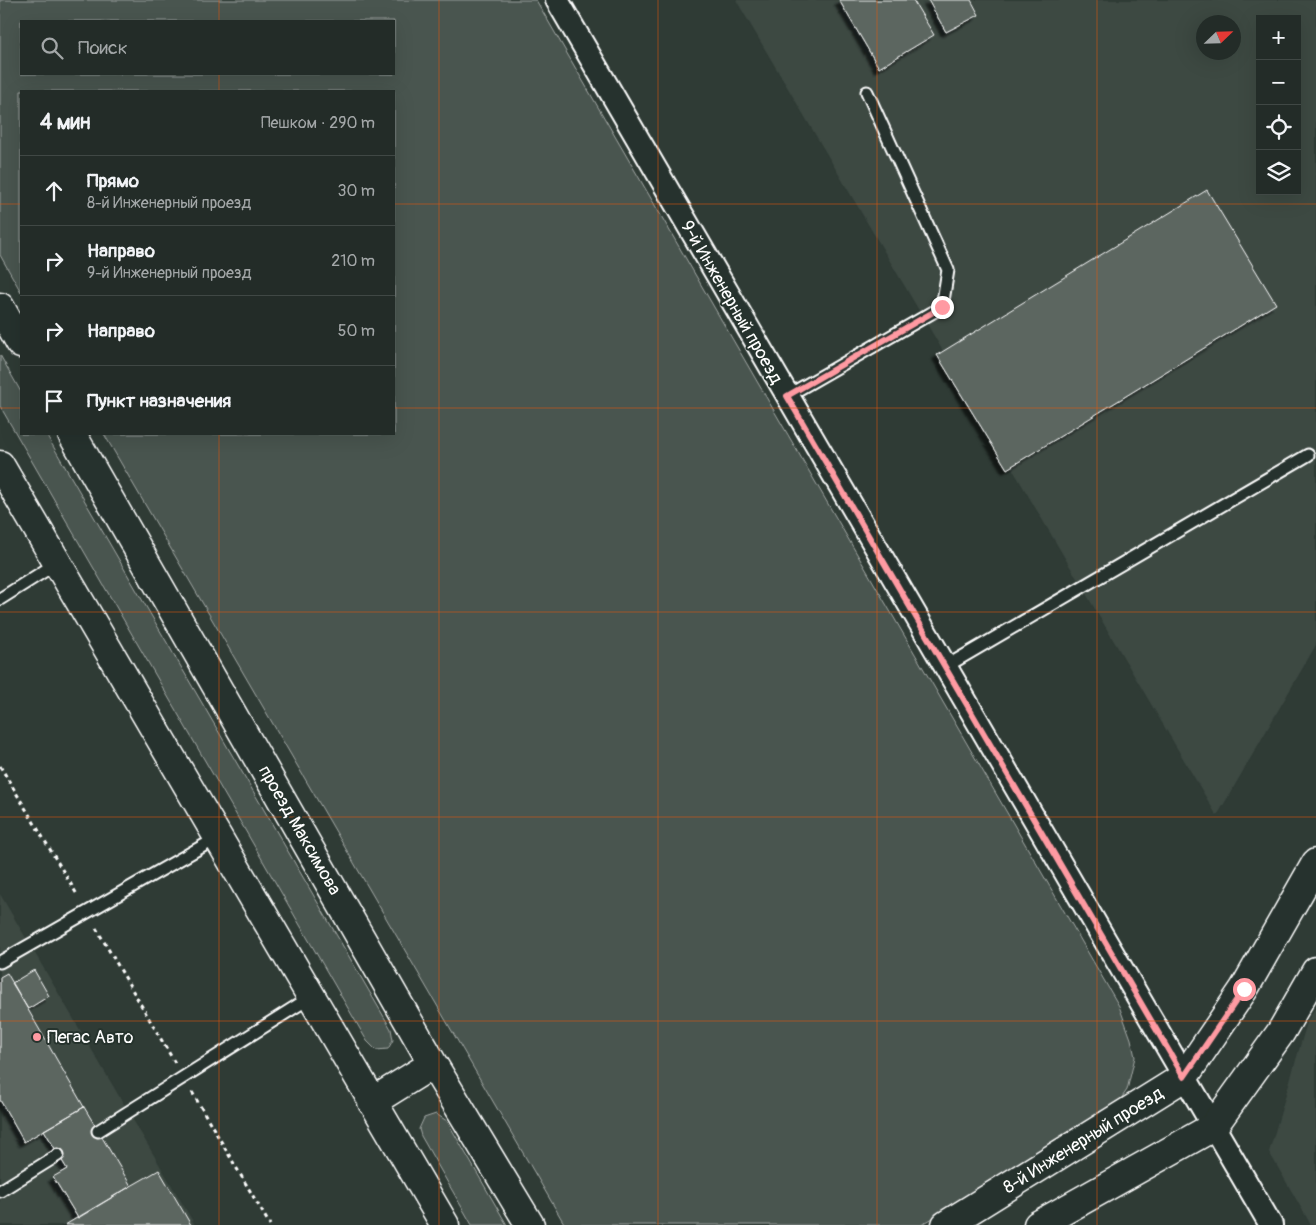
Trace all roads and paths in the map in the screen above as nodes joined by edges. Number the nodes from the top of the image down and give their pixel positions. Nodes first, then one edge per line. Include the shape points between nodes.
1 (557, 0) edge
2 (867, 92) dead end
3 (0, 307) edge
4 (20, 342) edge
5 (787, 396) junction
6 (73, 435) edge
7 (1308, 455) dead end
8 (0, 465) edge
9 (57, 563) junction
10 (0, 599) edge
11 (945, 667) junction
12 (0, 766) edge
13 (217, 838) junction
14 (1316, 863) edge
15 (87, 912) junction
16 (0, 962) edge
17 (1316, 971) edge
18 (311, 997) junction
19 (433, 1064) junction
20 (1184, 1077) junction
21 (184, 1078) junction
22 (372, 1102) junction
23 (1213, 1127) junction
24 (98, 1130) dead end
25 (58, 1155) dead end
26 (0, 1191) edge
27 (270, 1225) edge
28 (445, 1225) edge
29 (530, 1225) edge
30 (946, 1225) edge
31 (1038, 1225) edge
32 (1271, 1225) edge

1 - 5 street, 9-й Инженерный проезд
2 - 5 lane via 948,270 942,307
3 - 4 main road
5 - 11 street, 9-й Инженерный проезд
6 - 19 main road, проезд Максимова
7 - 11 lane
8 - 9 main road
9 - 10 lane
9 - 13 main road
11 - 20 street, 9-й Инженерный проезд
12 - 15 path
13 - 15 lane
13 - 18 main road
14 - 20 main road, 8-й Инженерный проезд via 1244,989
15 - 16 lane
15 - 21 path
17 - 23 main road via 1282,1032
18 - 21 lane
18 - 22 main road
19 - 22 main road
19 - 29 main road, проезд Максимова
20 - 23 street, 9-й Инженерный проезд
20 - 30 main road, 8-й Инженерный проезд
21 - 24 lane
21 - 27 path
22 - 28 main road
23 - 31 main road
23 - 32 street, 9-й Инженерный проезд
25 - 26 lane

